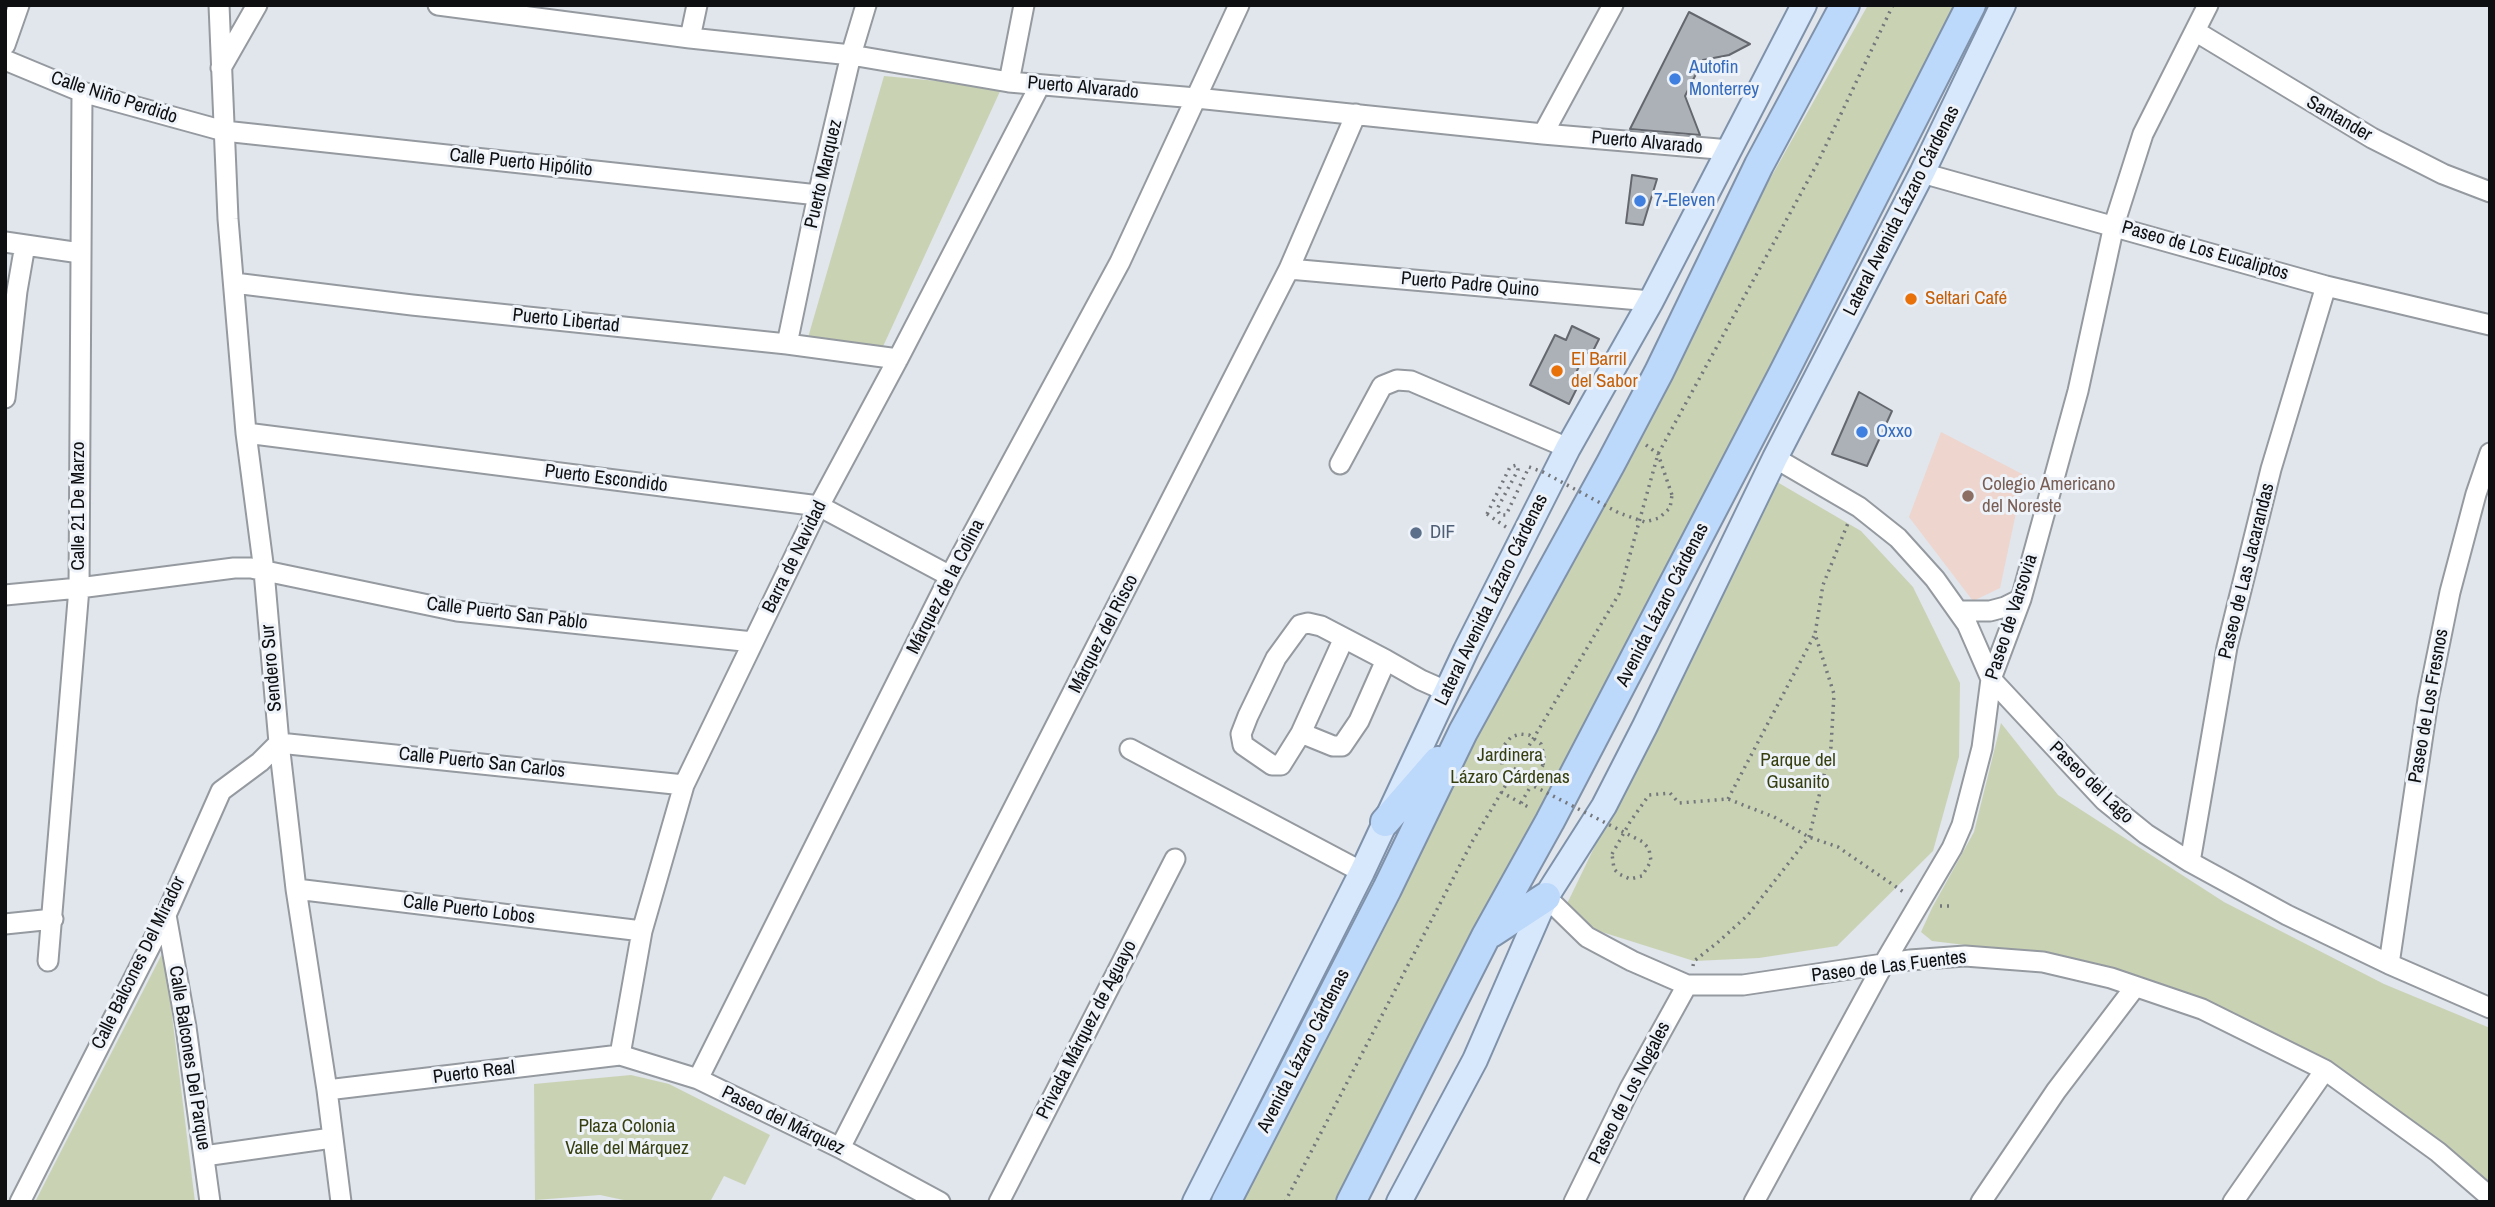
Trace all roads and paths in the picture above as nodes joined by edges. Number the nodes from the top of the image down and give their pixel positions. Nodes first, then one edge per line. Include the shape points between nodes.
1 (19, 5) edge
2 (219, 5) edge
3 (257, 5) edge
4 (438, 5) edge
5 (697, 5) edge
6 (866, 5) edge
7 (1024, 5) edge
8 (1239, 5) edge
9 (1613, 5) edge
10 (1804, 5) edge
11 (1845, 5) edge
12 (1893, 5) edge
13 (1971, 5) edge
14 (2003, 5) edge
15 (2208, 5) edge
16 (2195, 32) junction
17 (690, 38) junction
18 (5, 45) edge
19 (852, 55) junction
20 (5, 60) edge
21 (221, 69) junction
22 (1009, 82) junction
23 (1040, 85) junction
24 (82, 92) junction
25 (1196, 97) junction
26 (1356, 114) junction
27 (224, 131) junction
28 (1543, 134) junction
29 (1730, 150) junction
30 (1922, 173) junction
31 (2490, 192) edge
32 (818, 195) junction
33 (2114, 225) junction
34 (5, 242) edge
35 (25, 245) junction
36 (80, 253) junction
37 (1289, 269) junction
38 (234, 283) junction
39 (2326, 286) junction
40 (1651, 302) junction
41 (2490, 325) edge
42 (787, 344) junction
43 (898, 359) junction
44 (5, 398) edge
45 (246, 433) junction
46 (1642, 442) dead end
47 (1568, 448) junction
48 (2490, 453) edge
49 (1658, 454) junction
50 (1775, 458) junction
51 (1340, 464) dead end
52 (819, 506) junction
53 (1859, 507) junction
54 (1487, 514) dead end
55 (264, 571) junction
56 (950, 576) junction
57 (79, 588) junction
58 (5, 595) edge
59 (2021, 599) junction
60 (1958, 611) junction
61 (1815, 634) junction
62 (1344, 638) junction
63 (753, 642) junction
64 (1385, 660) junction
65 (1991, 679) junction
66 (1446, 691) junction
67 (1463, 732) junction
68 (1301, 733) junction
69 (279, 743) junction
70 (1130, 750) dead end
71 (684, 785) junction
72 (1501, 792) junction
73 (1728, 799) junction
74 (1521, 803) junction
75 (1531, 808) dead end
76 (1385, 822) junction
77 (1808, 837) junction
78 (1175, 859) dead end
79 (2190, 862) junction
80 (1362, 872) junction
81 (296, 889) junction
82 (1546, 897) junction
83 (1918, 905) junction
84 (1952, 906) dead end
85 (166, 915) junction
86 (53, 919) junction
87 (5, 924) edge
88 (642, 931) junction
89 (1486, 936) junction
90 (48, 961) dead end
91 (2389, 964) junction
92 (1883, 965) junction
93 (1687, 985) junction
94 (2135, 987) junction
95 (2490, 1008) edge
96 (620, 1055) junction
97 (2325, 1070) junction
98 (698, 1079) junction
99 (327, 1090) junction
100 (332, 1138) junction
101 (840, 1148) junction
102 (205, 1156) junction
103 (2487, 1198) edge
104 (20, 1202) edge
105 (209, 1202) edge
106 (341, 1202) edge
107 (940, 1202) edge
108 (999, 1202) edge
109 (1195, 1202) edge
110 (1226, 1202) edge
111 (1285, 1202) edge
112 (1350, 1202) edge
113 (1399, 1202) edge
114 (1574, 1202) edge
115 (1754, 1202) edge
116 (1981, 1202) edge
117 (2233, 1202) edge

1 - 18 street
2 - 21 street, Sendero Sur
3 - 21 street
4 - 17 street, Puerto Alvarado
5 - 17 street
6 - 19 street, Puerto Marquez
7 - 22 street
8 - 25 street, Márquez de la Colina
9 - 28 street
10 - 29 main road, Lateral Avenida Lázaro Cárdenas
11 - 67 highway, Avenida Lázaro Cárdenas via 1759,165 1611,463
12 - 49 path via 1817,164
13 - 89 highway, Avenida Lázaro Cárdenas via 1563,797
14 - 30 main road, Lateral Avenida Lázaro Cárdenas
15 - 16 street, Paseo de Varsovia
16 - 31 street, Santander via 2372,138
16 - 33 street, Paseo de Varsovia via 2143,134
17 - 19 street, Puerto Alvarado
19 - 22 street, Puerto Alvarado
19 - 32 street, Puerto Marquez
20 - 24 street, Calle Niño Perdido
21 - 27 street, Sendero Sur
22 - 23 street, Puerto Alvarado
23 - 25 street, Puerto Alvarado
23 - 43 street, Barra de Navidad
24 - 27 street, Calle Niño Perdido
24 - 36 street, Calle 21 De Marzo
25 - 26 street, Puerto Alvarado
25 - 56 street, Márquez de la Colina via 1120,262
26 - 28 street, Puerto Alvarado
26 - 37 street, Márquez del Risco
27 - 32 street, Calle Puerto Hipólito
27 - 38 street, Sendero Sur
28 - 29 street, Puerto Alvarado
29 - 40 main road, Lateral Avenida Lázaro Cárdenas
30 - 33 street, Paseo de Los Eucaliptos
30 - 50 main road, Lateral Avenida Lázaro Cárdenas
32 - 42 street, Puerto Marquez
33 - 39 street, Paseo de Los Eucaliptos
33 - 59 street, Paseo de Varsovia via 2078,391
34 - 35 street
35 - 36 street
35 - 44 street
36 - 57 street, Calle 21 De Marzo
37 - 40 street, Puerto Padre Quino
37 - 101 street, Márquez del Risco
38 - 42 street, Puerto Libertad
38 - 45 street, Sendero Sur
39 - 41 street, Paseo de Los Eucaliptos
39 - 79 street, Paseo de Las Jacarandas via 2271,469 2227,647
40 - 47 main road, Lateral Avenida Lázaro Cárdenas
42 - 43 street, Puerto Libertad
43 - 52 street, Barra de Navidad
45 - 52 street, Puerto Escondido
45 - 55 street, Sendero Sur
46 - 49 path
47 - 51 street via 1411,380 1397,380 1382,386
47 - 66 main road, Lateral Avenida Lázaro Cárdenas
48 - 91 street, Paseo de Los Fresnos via 2450,592 2428,700
49 - 54 path, bridge via 1672,495 1670,508 1660,518 1645,523 1619,513 1529,467 1506,514 1500,515 1497,509 1517,465 1510,467
49 - 72 path via 1619,594
50 - 53 street, Paseo del Lago
50 - 82 main road, Lateral Avenida Lázaro Cárdenas via 1610,794
52 - 56 street, Puerto Escondido
52 - 63 street, Barra de Navidad
53 - 60 street, Paseo del Lago via 1898,538
53 - 61 path via 1847,523 1823,585
55 - 57 street, Calle Puerto San Pablo via 234,568
55 - 63 street, Calle Puerto San Pablo via 457,611
55 - 69 street, Sendero Sur
56 - 98 street, Márquez de la Colina
57 - 58 street, Calle Puerto San Pablo
57 - 86 street, Calle 21 De Marzo
59 - 60 street via 1990,611
59 - 65 street, Paseo de Varsovia
60 - 65 street, Paseo del Lago
61 - 73 path
61 - 77 path via 1834,694 1831,747
62 - 64 street
62 - 68 street
62 - 68 street via 1321,626 1300,625 1276,658 1241,734 1243,745 1272,765 1281,765
63 - 71 street, Barra de Navidad
64 - 66 street
64 - 68 street via 1359,721 1342,747
65 - 79 street, Paseo del Lago via 2104,800
65 - 83 street, Paseo de Varsovia via 1982,748 1962,825
66 - 76 main road, Lateral Avenida Lázaro Cárdenas
67 - 76 highway
67 - 110 highway, Avenida Lázaro Cárdenas
69 - 71 street, Calle Puerto San Carlos
69 - 81 street, Sendero Sur
69 - 85 street, Calle Balcones Del Mirador via 220,791
70 - 80 street
71 - 88 street, Barra de Navidad
72 - 74 path
72 - 111 path
73 - 74 path, bridge via 1679,803 1670,793 1649,795 1630,822 1612,854 1614,869 1630,879 1642,876 1651,861 1649,849 1643,842 1510,774 1502,765 1501,749 1520,734 1536,738 1543,750 1543,765
73 - 77 path
74 - 75 path
76 - 80 main road, Lateral Avenida Lázaro Cárdenas
77 - 83 path via 1838,847
77 - 93 path via 1748,915 1694,961
78 - 108 street, Privada Márquez de Aguayo
79 - 91 street, Paseo del Lago
80 - 109 main road, Lateral Avenida Lázaro Cárdenas
81 - 88 street, Calle Puerto Lobos
81 - 99 street, Sendero Sur
82 - 89 highway
82 - 93 street, Paseo de Las Fuentes via 1587,937
82 - 113 main road, Lateral Avenida Lázaro Cárdenas via 1475,1060
83 - 84 path
83 - 92 street, Paseo de Varsovia
85 - 102 street, Calle Balcones Del Parque
85 - 104 street, Calle Balcones Del Mirador
86 - 87 street
86 - 90 street, Calle 21 De Marzo
88 - 96 street, Barra de Navidad
89 - 112 highway, Avenida Lázaro Cárdenas
91 - 95 street, Paseo del Lago
92 - 93 street, Paseo de Las Fuentes via 1743,985
92 - 94 street, Paseo de Las Fuentes via 1934,958 2004,957 2043,962
92 - 115 street, Paseo de Varsovia
93 - 114 street, Paseo de Los Nogales
94 - 97 street, Paseo de Las Fuentes via 2202,1009
94 - 116 street via 2056,1091
96 - 98 street, Paseo del Márquez
96 - 99 street, Puerto Real
97 - 103 street, Paseo de Las Fuentes via 2438,1152
97 - 117 street
98 - 101 street, Paseo del Márquez
99 - 100 street, Sendero Sur
100 - 102 street
100 - 106 street, Sendero Sur
101 - 107 street, Paseo del Márquez
102 - 105 street, Calle Balcones Del Parque

